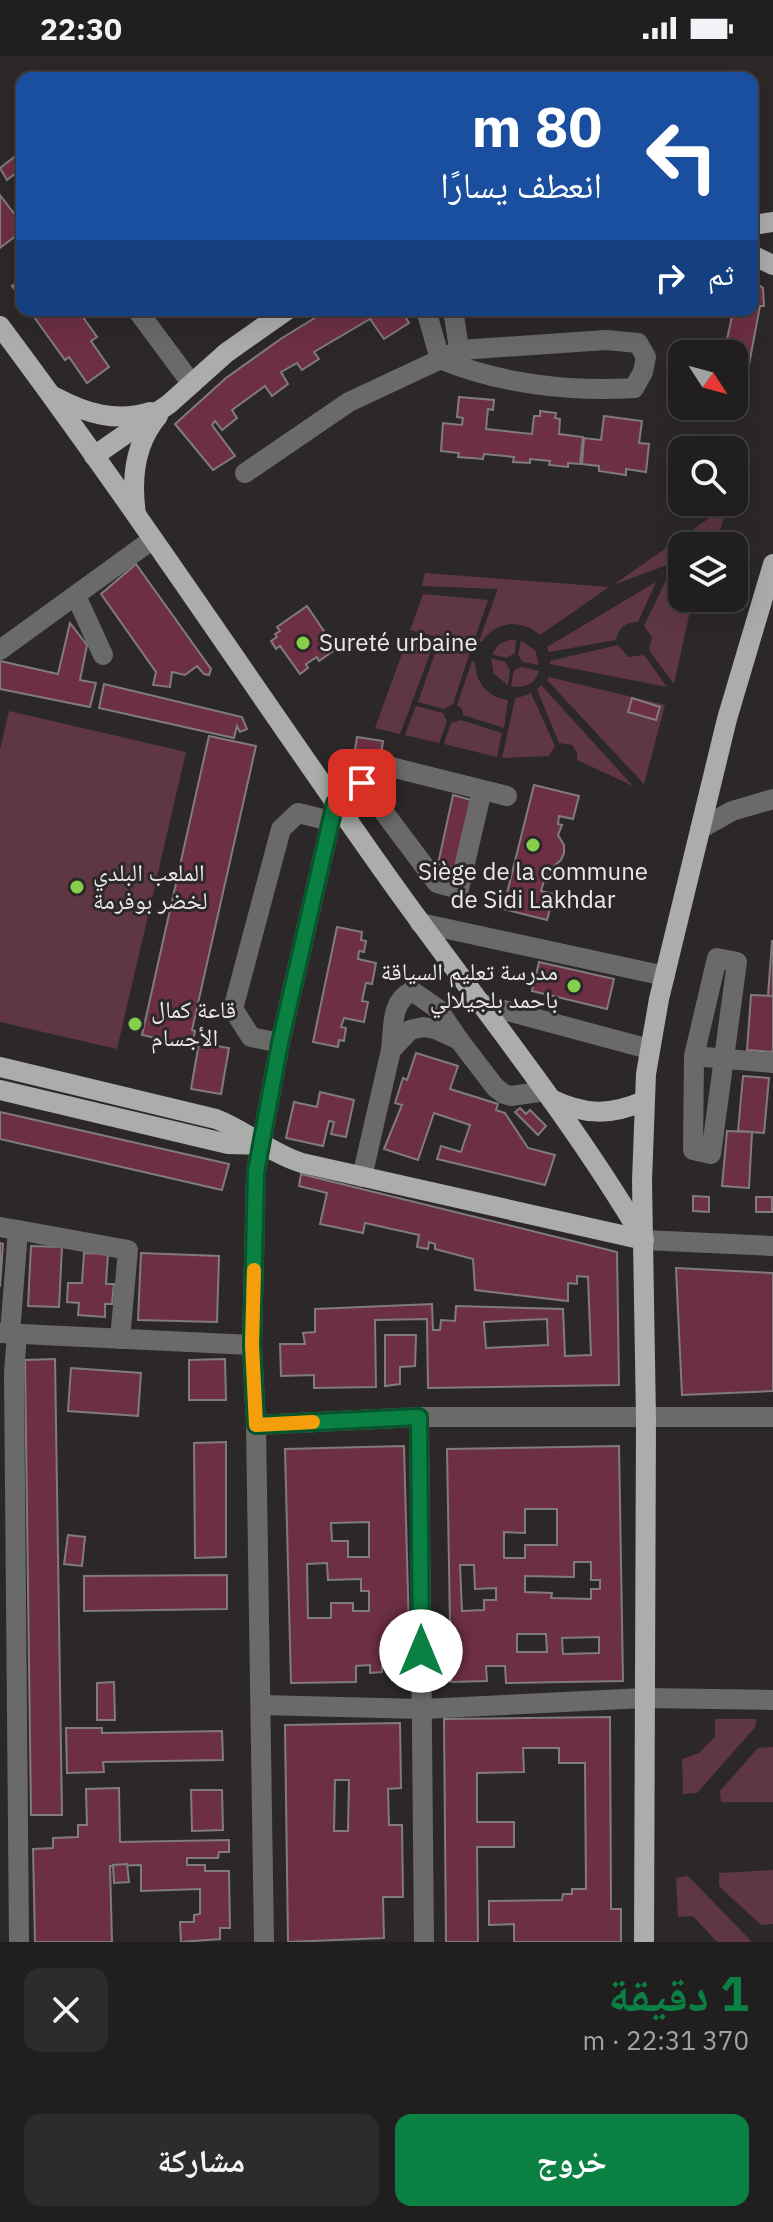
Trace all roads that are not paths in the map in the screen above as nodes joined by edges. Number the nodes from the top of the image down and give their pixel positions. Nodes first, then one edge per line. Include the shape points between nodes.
1 (141, 316) edge
2 (278, 316) edge
3 (428, 316) edge
4 (454, 316) edge
5 (0, 326) edge
6 (440, 359) junction
7 (460, 359) junction
8 (192, 384) junction
9 (53, 396) junction
10 (169, 404) junction
11 (94, 456) junction
12 (245, 473) dead end
13 (136, 516) junction
14 (153, 539) junction
15 (772, 576) edge
16 (76, 596) junction
17 (0, 650) edge
18 (103, 655) dead end
19 (362, 783) junction
20 (507, 796) dead end
21 (480, 798) junction
22 (773, 799) edge
23 (333, 812) junction
24 (700, 829) junction
25 (420, 923) junction
26 (665, 976) junction
27 (478, 1003) junction
28 (459, 1040) junction
29 (280, 1043) junction
30 (649, 1049) junction
31 (391, 1050) junction
32 (694, 1056) junction
33 (724, 1058) junction
34 (773, 1063) edge
35 (0, 1067) edge
36 (0, 1090) edge
37 (548, 1095) junction
38 (644, 1101) junction
39 (261, 1145) junction
40 (362, 1177) junction
41 (9, 1228) edge
42 (644, 1240) junction
43 (773, 1246) edge
44 (9, 1334) edge
45 (120, 1339) junction
46 (252, 1345) junction
47 (419, 1417) junction
48 (773, 1417) edge
49 (646, 1419) junction
50 (256, 1425) junction
51 (645, 1698) junction
52 (773, 1700) edge
53 (261, 1705) junction
54 (422, 1709) junction
55 (19, 1942) edge
56 (264, 1942) edge
57 (424, 1942) edge
58 (644, 1942) edge

1 - 8 street
2 - 8 main road
3 - 6 street
4 - 7 street
5 - 9 main road
6 - 7 street
6 - 12 street via 349,402
7 - 7 street via 606,340 638,343 646,357 634,388 611,389 532,384
8 - 10 main road
9 - 10 main road via 97,415 122,417
9 - 11 main road
10 - 11 main road
10 - 13 main road via 152,422 138,455 132,491
11 - 13 main road
13 - 14 main road
14 - 16 street
14 - 23 main road
15 - 24 main road via 727,719
16 - 17 street
16 - 18 street
19 - 21 street via 391,767
19 - 21 street via 437,883 459,889 464,865 453,862 467,802
19 - 23 street
20 - 21 street
22 - 24 street via 732,811
23 - 25 main road
23 - 29 street
23 - 29 street via 298,813 281,829 233,1009 251,1037
24 - 26 main road
25 - 26 street
25 - 27 main road
26 - 30 main road
27 - 30 street
27 - 37 main road
28 - 31 street via 423,1027 410,1030
28 - 31 street via 438,1009 412,991 394,1008
28 - 37 street via 504,1094
29 - 39 street
30 - 38 main road
31 - 40 street
32 - 33 street
32 - 33 street via 693,1150 711,1154
32 - 33 street via 717,958 737,962
33 - 34 street
35 - 39 main road via 216,1119
36 - 39 main road via 228,1144
37 - 38 main road via 587,1113 607,1113
37 - 42 main road
38 - 42 main road
39 - 40 main road via 302,1163
39 - 46 street via 255,1180
40 - 42 main road
41 - 44 street
41 - 45 street via 128,1250
42 - 43 street
42 - 49 main road
44 - 45 street
44 - 55 street via 14,1373
45 - 46 street
46 - 50 street
47 - 49 street
47 - 50 street
47 - 54 street
48 - 49 street
49 - 51 main road
50 - 53 street
51 - 52 street
51 - 54 street
51 - 58 main road
53 - 54 street
53 - 56 street
54 - 57 street

